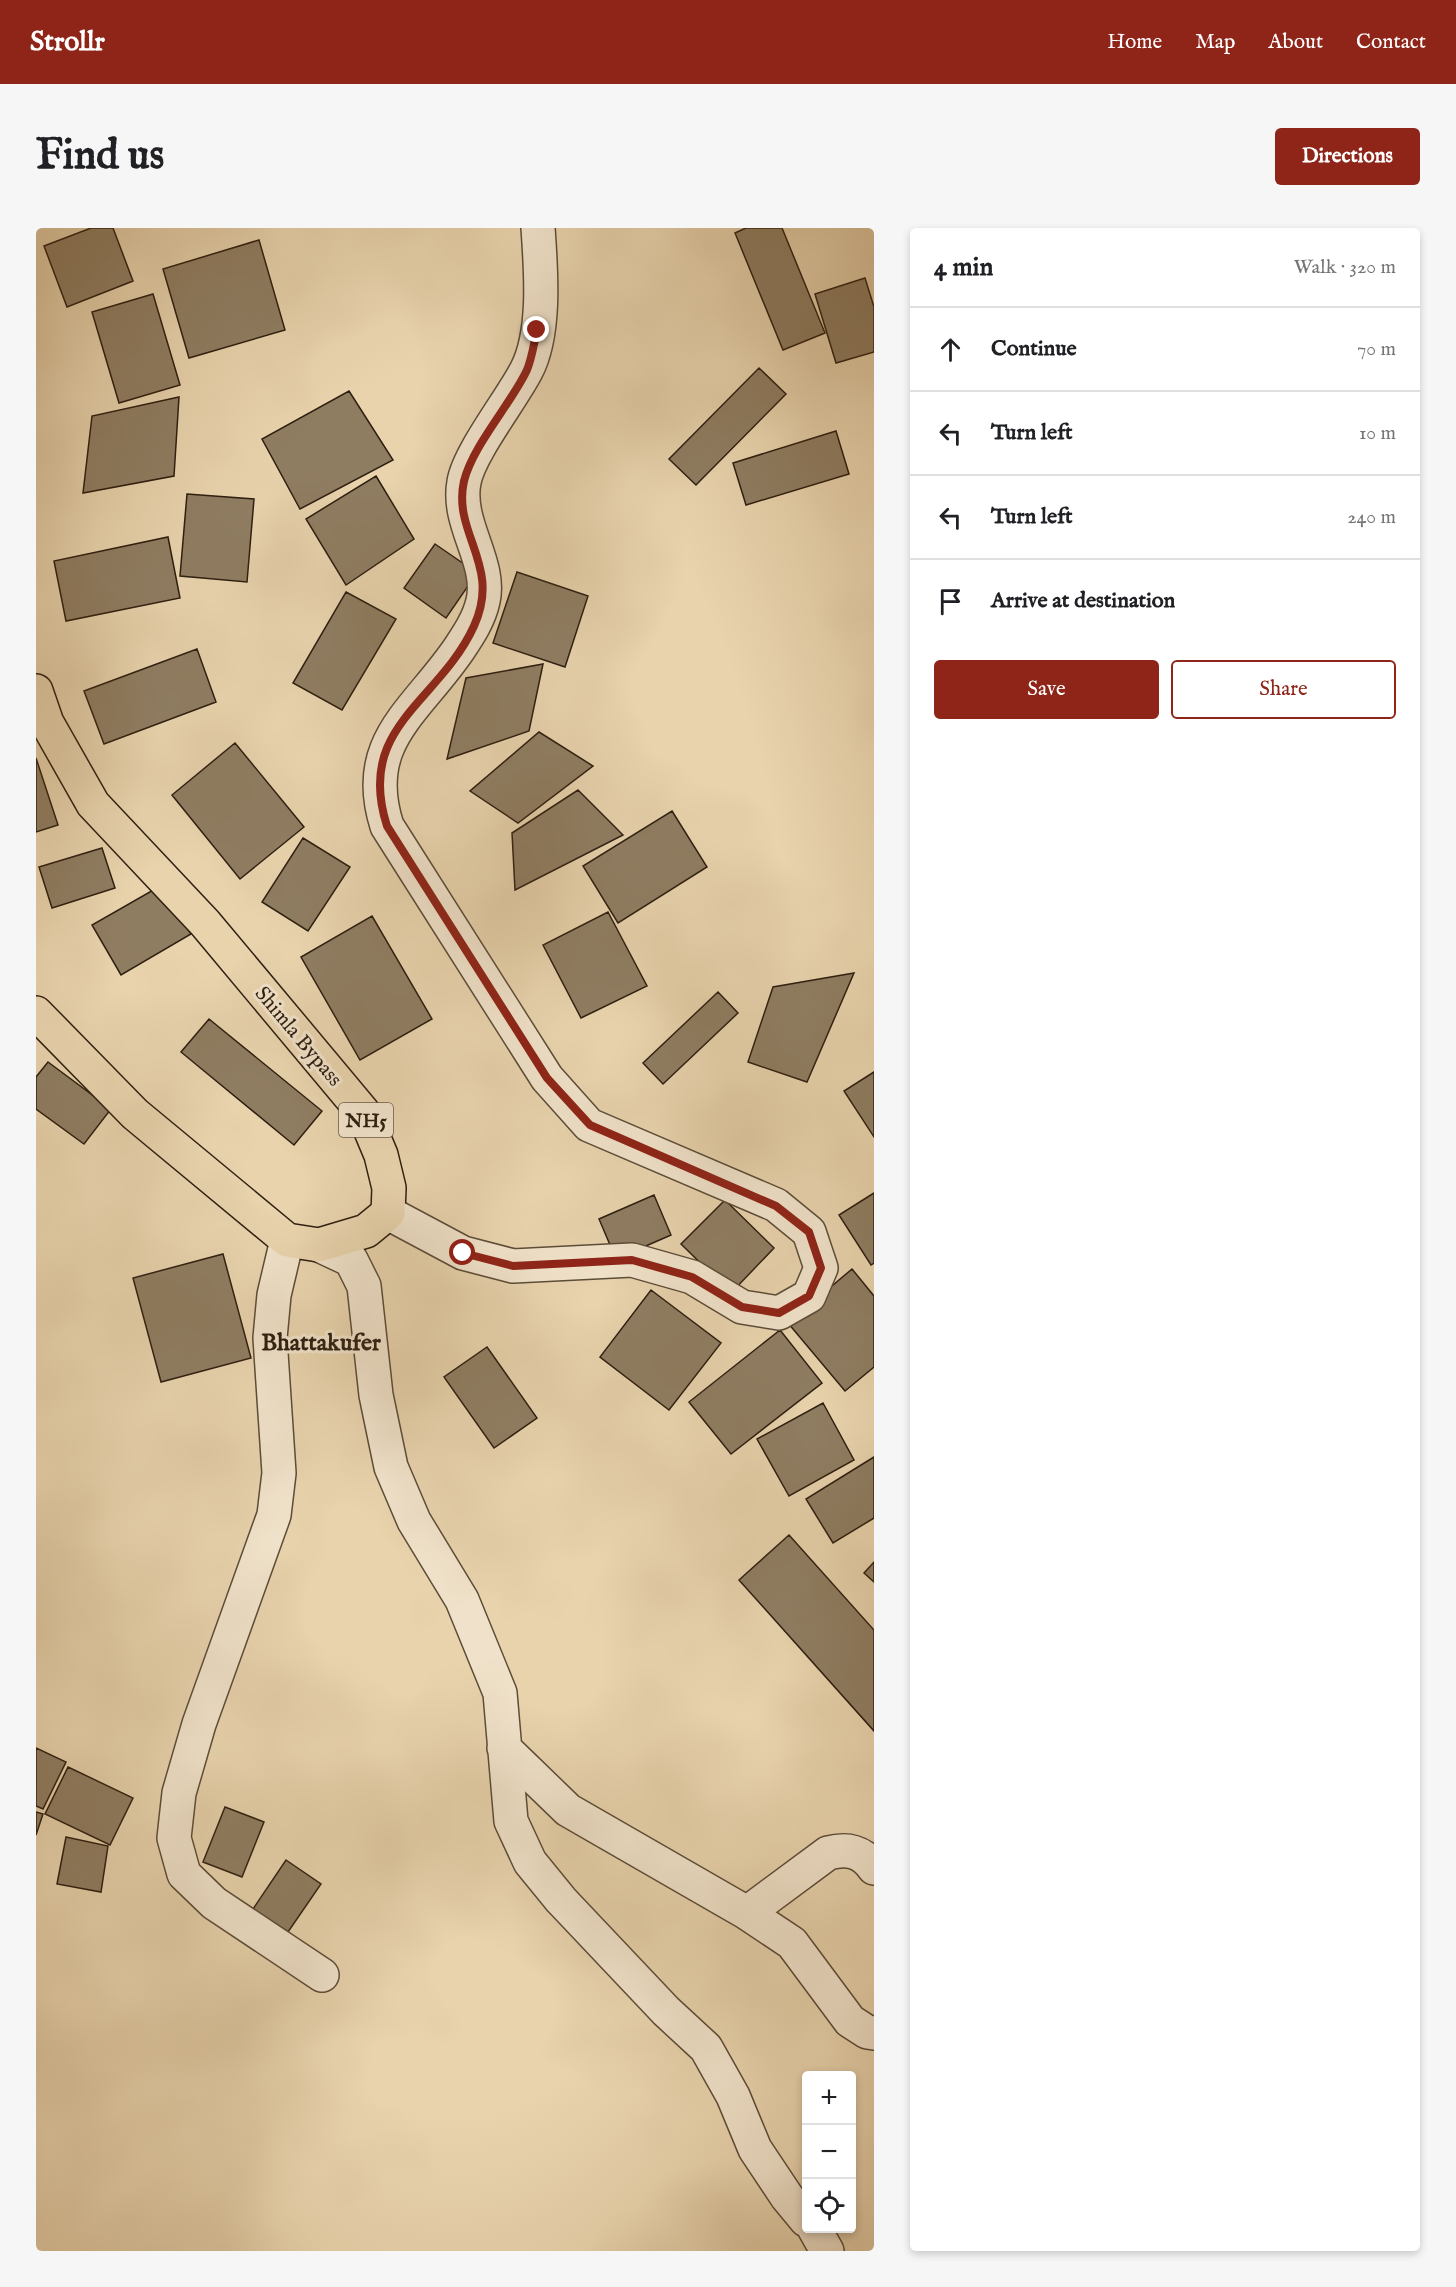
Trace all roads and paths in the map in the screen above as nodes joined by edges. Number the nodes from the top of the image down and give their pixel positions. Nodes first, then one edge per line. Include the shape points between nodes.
1 (538, 228) edge
2 (36, 691) edge
3 (36, 1013) edge
4 (388, 1213) junction
5 (287, 1240) junction
6 (319, 1245) junction
7 (504, 1748) junction
8 (874, 1868) edge
9 (747, 1913) junction
10 (322, 1975) dead end
11 (874, 2033) edge
12 (802, 2214) edge
13 (816, 2233) edge
14 (827, 2251) edge

1 - 4 street via 541,272 537,330 528,369 464,480 462,503 482,568 484,599 474,627 390,738 378,775 380,803 387,826 547,1078 590,1125 776,1206 809,1232 821,1268 809,1296 779,1313 742,1307 692,1277 632,1260 513,1266 463,1253
2 - 4 highway, Shimla Bypass / NH5 via 46,723 93,804 206,922 363,1112 381,1155 389,1188
3 - 5 highway via 135,1114
4 - 6 highway via 366,1231
5 - 6 highway
5 - 10 street via 274,1295 270,1338 279,1473 274,1515 199,1724 179,1793 174,1838 184,1874 213,1903
6 - 7 street via 351,1260 364,1286 376,1395 391,1467 414,1521 462,1600 482,1648 500,1693
7 - 9 street via 568,1810
7 - 12 street via 511,1821 530,1862 666,2011 706,2048 734,2096 755,2149
8 - 9 street via 856,1852 843,1849 828,1853
9 - 11 street via 792,1943 850,2021
13 - 14 street

